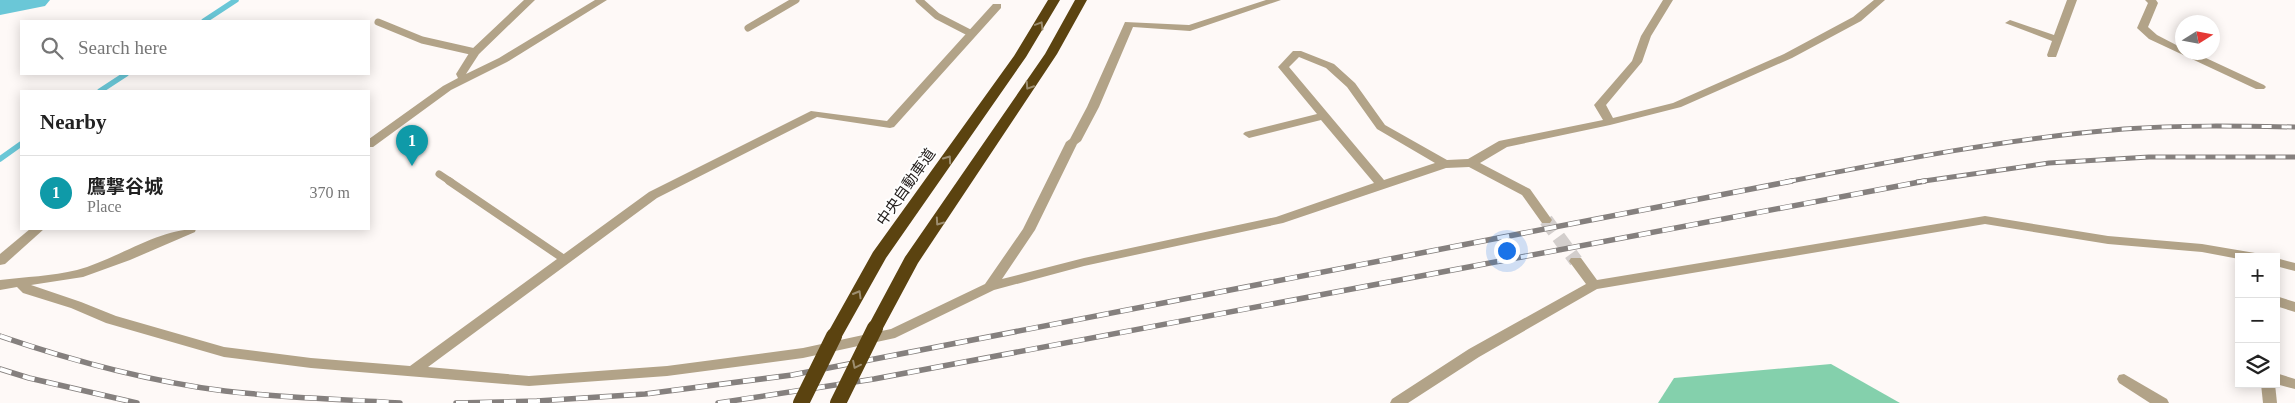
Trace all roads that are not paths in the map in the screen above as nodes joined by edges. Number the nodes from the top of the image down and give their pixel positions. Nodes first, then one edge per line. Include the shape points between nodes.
1 (530, 0) edge
2 (602, 0) edge
3 (796, 0) edge
4 (919, 0) edge
5 (1054, 0) edge
6 (1081, 0) edge
7 (1276, 0) edge
8 (1668, 0) edge
9 (1880, 0) edge
10 (2072, 0) edge
11 (2150, 0) edge
12 (997, 6) dead end
13 (378, 22) dead end
14 (2010, 23) dead end
15 (748, 28) dead end
16 (972, 34) junction
17 (2058, 40) junction
18 (2175, 48) edge
19 (475, 52) junction
20 (2052, 54) dead end
21 (2201, 60) edge
22 (464, 79) junction
23 (2260, 87) dead end
24 (1324, 116) junction
25 (1610, 122) junction
26 (1248, 134) dead end
27 (370, 143) edge
28 (1471, 163) junction
29 (1445, 164) junction
30 (439, 174) dead end
31 (1382, 185) junction
32 (1546, 220) tunnel mouth
33 (37, 230) edge
34 (188, 230) edge
35 (2235, 253) edge
36 (564, 259) junction
37 (1576, 261) tunnel mouth
38 (0, 262) edge
39 (2280, 263) edge
40 (2295, 267) edge
41 (24, 283) junction
42 (0, 285) edge
43 (1594, 285) junction
44 (990, 287) junction
45 (2280, 303) edge
46 (2295, 307) edge
47 (413, 371) junction
48 (2124, 379) dead end
49 (2280, 379) edge
50 (2295, 384) edge
51 (2268, 388) edge
52 (801, 403) edge
53 (838, 403) edge
54 (1398, 403) edge
55 (2162, 403) edge
56 (2270, 403) edge

1 - 19 street
2 - 22 street
3 - 15 lane
4 - 16 lane via 937,16
52 -> 5 highway, 中央自動車道, bridge via 879,256 1020,57
6 -> 53 highway, bridge via 1045,62 911,262
7 - 44 street via 1190,28 1130,24 1093,106 1028,230
8 - 25 street via 1646,36 1637,62 1600,105
9 - 25 street via 1856,19 1788,56 1677,105
10 - 17 street
11 - 18 street via 2153,3 2142,28 2153,38
12 - 16 street
13 - 19 lane via 422,40
14 - 17 street
16 - 36 street via 890,125 815,112 653,195
17 - 20 street
19 - 22 street via 461,74
21 - 23 street
22 - 27 street
24 - 26 street
24 - 29 street via 1283,67 1297,53 1330,66 1351,86 1381,127
24 - 31 street
25 - 28 street via 1503,144
28 - 29 street
28 - 32 street via 1526,192
29 - 31 street
30 - 36 lane
31 - 44 street via 1279,220 1084,262
33 - 38 street
34 - 41 street via 78,274
35 - 43 street via 2108,240 1984,220
36 - 47 street
37 - 43 street
39 - 40 street
41 - 42 street
41 - 47 street via 22,286 28,290 111,320 224,352 310,364
43 - 54 street via 1474,354
44 - 47 street via 895,333 803,353 667,371 529,381
45 - 46 street
48 - 55 street
49 - 50 street
51 - 56 street

